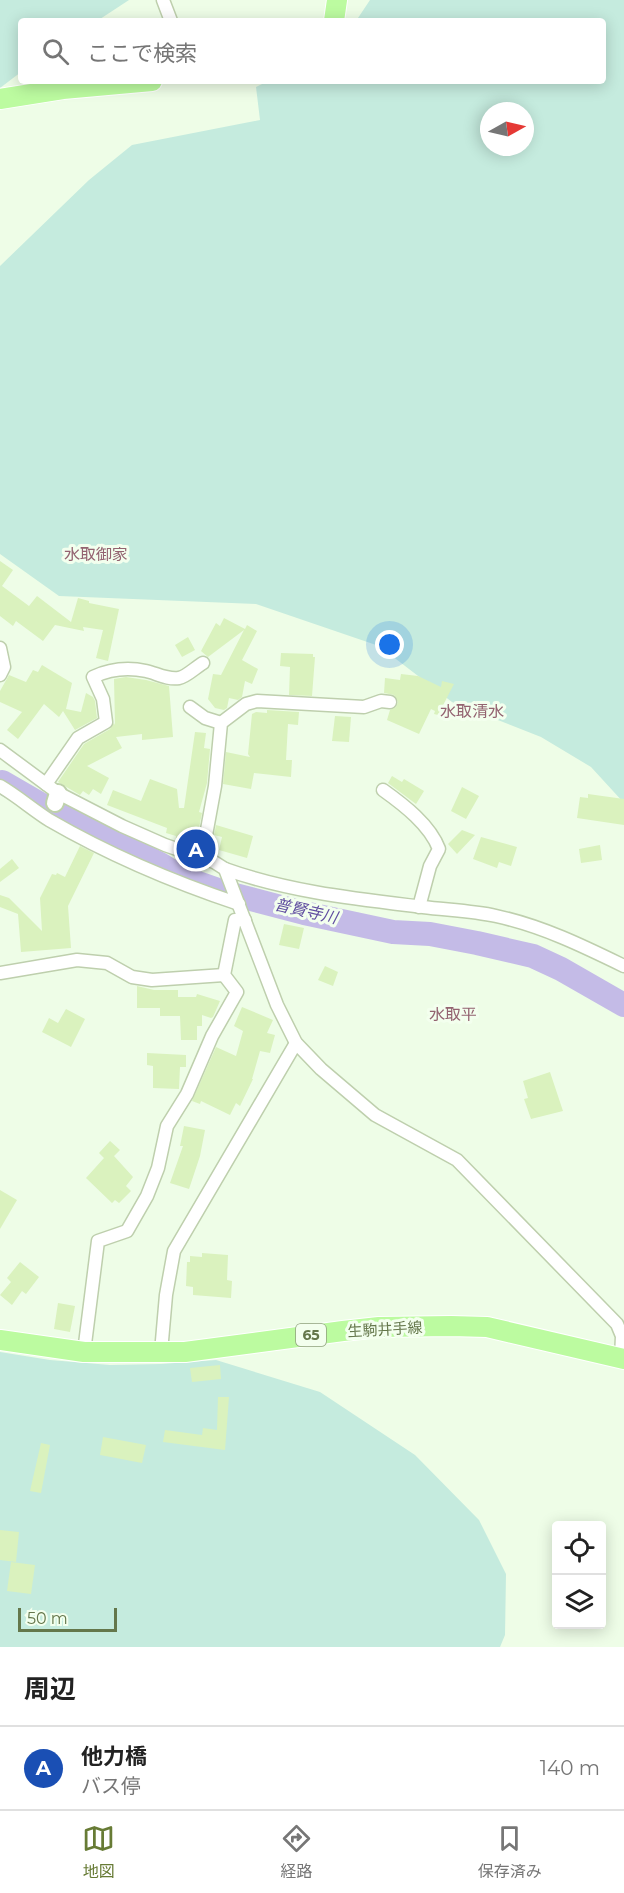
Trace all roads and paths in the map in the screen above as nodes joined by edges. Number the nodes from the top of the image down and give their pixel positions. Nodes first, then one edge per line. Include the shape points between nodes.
1 (163, 0) edge
2 (337, 0) edge
3 (170, 18) edge
4 (334, 18) edge
5 (119, 84) edge
6 (0, 99) edge
7 (0, 648) edge
8 (203, 663) dead end
9 (0, 675) edge
10 (390, 702) dead end
11 (190, 707) dead end
12 (221, 723) junction
13 (0, 750) edge
14 (0, 786) edge
15 (383, 790) dead end
16 (53, 793) junction
17 (202, 857) junction
18 (225, 869) junction
19 (238, 901) junction
20 (419, 906) junction
21 (245, 920) junction
22 (624, 966) edge
23 (0, 973) edge
24 (224, 975) junction
25 (296, 1043) junction
26 (0, 1340) edge
27 (84, 1352) junction
28 (161, 1352) junction
29 (622, 1358) edge

1 - 3 street
2 - 4 main road
5 - 6 main road
7 - 9 street via 4,667
8 - 16 street via 180,678 126,669 93,676 103,699 106,722 78,738
10 - 12 street via 364,707 257,701 246,704
11 - 12 street
12 - 17 street
13 - 16 street
14 - 19 street via 48,819 105,849 213,895
15 - 20 street via 403,805 439,849
16 - 17 street via 165,845
17 - 18 street
18 - 19 street
18 - 20 street via 327,895
19 - 21 street
20 - 22 street via 494,916 533,926
21 - 24 street via 235,920
21 - 25 street
23 - 24 street via 77,960 107,963 132,976 152,980
24 - 27 street via 237,992 167,1126 147,1196 127,1231 98,1241
25 - 28 street via 174,1251
25 - 29 street via 321,1070 375,1115 457,1160 617,1324 622,1336
26 - 27 main road, 生駒井手線 / 65
27 - 28 main road, 生駒井手線 / 65
28 - 29 main road, 生駒井手線 / 65 via 367,1329 451,1326 487,1327

